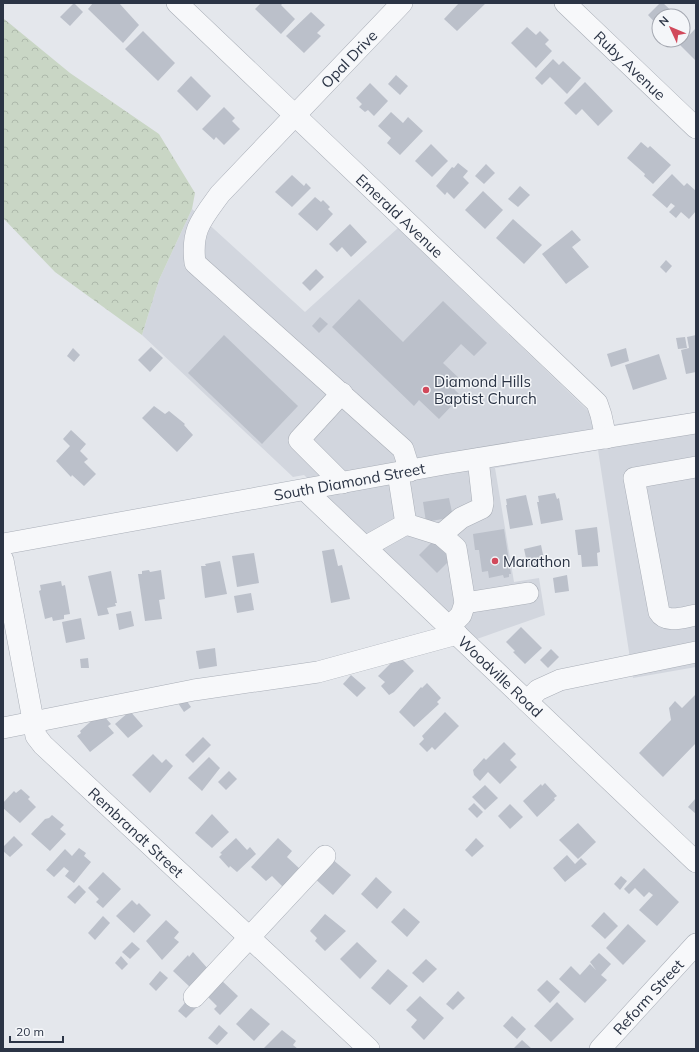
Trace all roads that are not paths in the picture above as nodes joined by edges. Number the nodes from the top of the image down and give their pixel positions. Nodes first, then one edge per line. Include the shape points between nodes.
1 (177, 3) edge
2 (402, 3) edge
3 (565, 3) edge
4 (295, 116) junction
5 (696, 128) edge
6 (342, 393) junction
7 (696, 423) edge
8 (606, 438) junction
9 (478, 459) junction
10 (696, 467) edge
11 (404, 472) junction
12 (342, 483) junction
13 (305, 490) junction
14 (406, 524) junction
15 (441, 536) junction
16 (3, 544) edge
17 (365, 547) junction
18 (3, 560) edge
19 (528, 593) dead end
20 (466, 603) junction
21 (696, 615) edge
22 (453, 631) junction
23 (696, 652) edge
24 (527, 701) junction
25 (33, 723) junction
26 (3, 728) edge
27 (325, 856) dead end
28 (696, 862) edge
29 (250, 939) junction
30 (696, 944) edge
31 (194, 997) dead end
32 (369, 1049) edge
33 (600, 1049) edge

1 - 4 street, Emerald Avenue
2 - 4 street, Opal Drive
3 - 5 street, Ruby Avenue
4 - 6 street, Opal Drive via 220,194 198,224 193,246 195,263
4 - 8 street, Emerald Avenue via 597,404
6 - 11 street, Opal Drive via 403,448
6 - 12 street via 299,440
7 - 8 street, South Diamond Street
8 - 9 street, South Diamond Street
9 - 11 street, South Diamond Street
9 - 15 street via 482,508 461,518
10 - 21 street via 634,478 661,617 668,619
11 - 12 street, South Diamond Street
11 - 14 street, Opal Drive
12 - 13 street, South Diamond Street
13 - 16 street, South Diamond Street
13 - 17 street, Woodville Road
14 - 15 street
14 - 17 street
15 - 20 street via 456,548
17 - 22 street, Woodville Road
18 - 25 street, Rembrandt Street
19 - 20 street
20 - 22 street
22 - 24 street, Woodville Road
22 - 25 street via 318,672 194,690
23 - 24 street via 560,680 538,690
24 - 28 street, Woodville Road
25 - 26 street
25 - 29 street, Rembrandt Street via 36,736 43,745
27 - 29 street
29 - 31 street
29 - 32 street, Rembrandt Street
30 - 33 street, Reform Street

